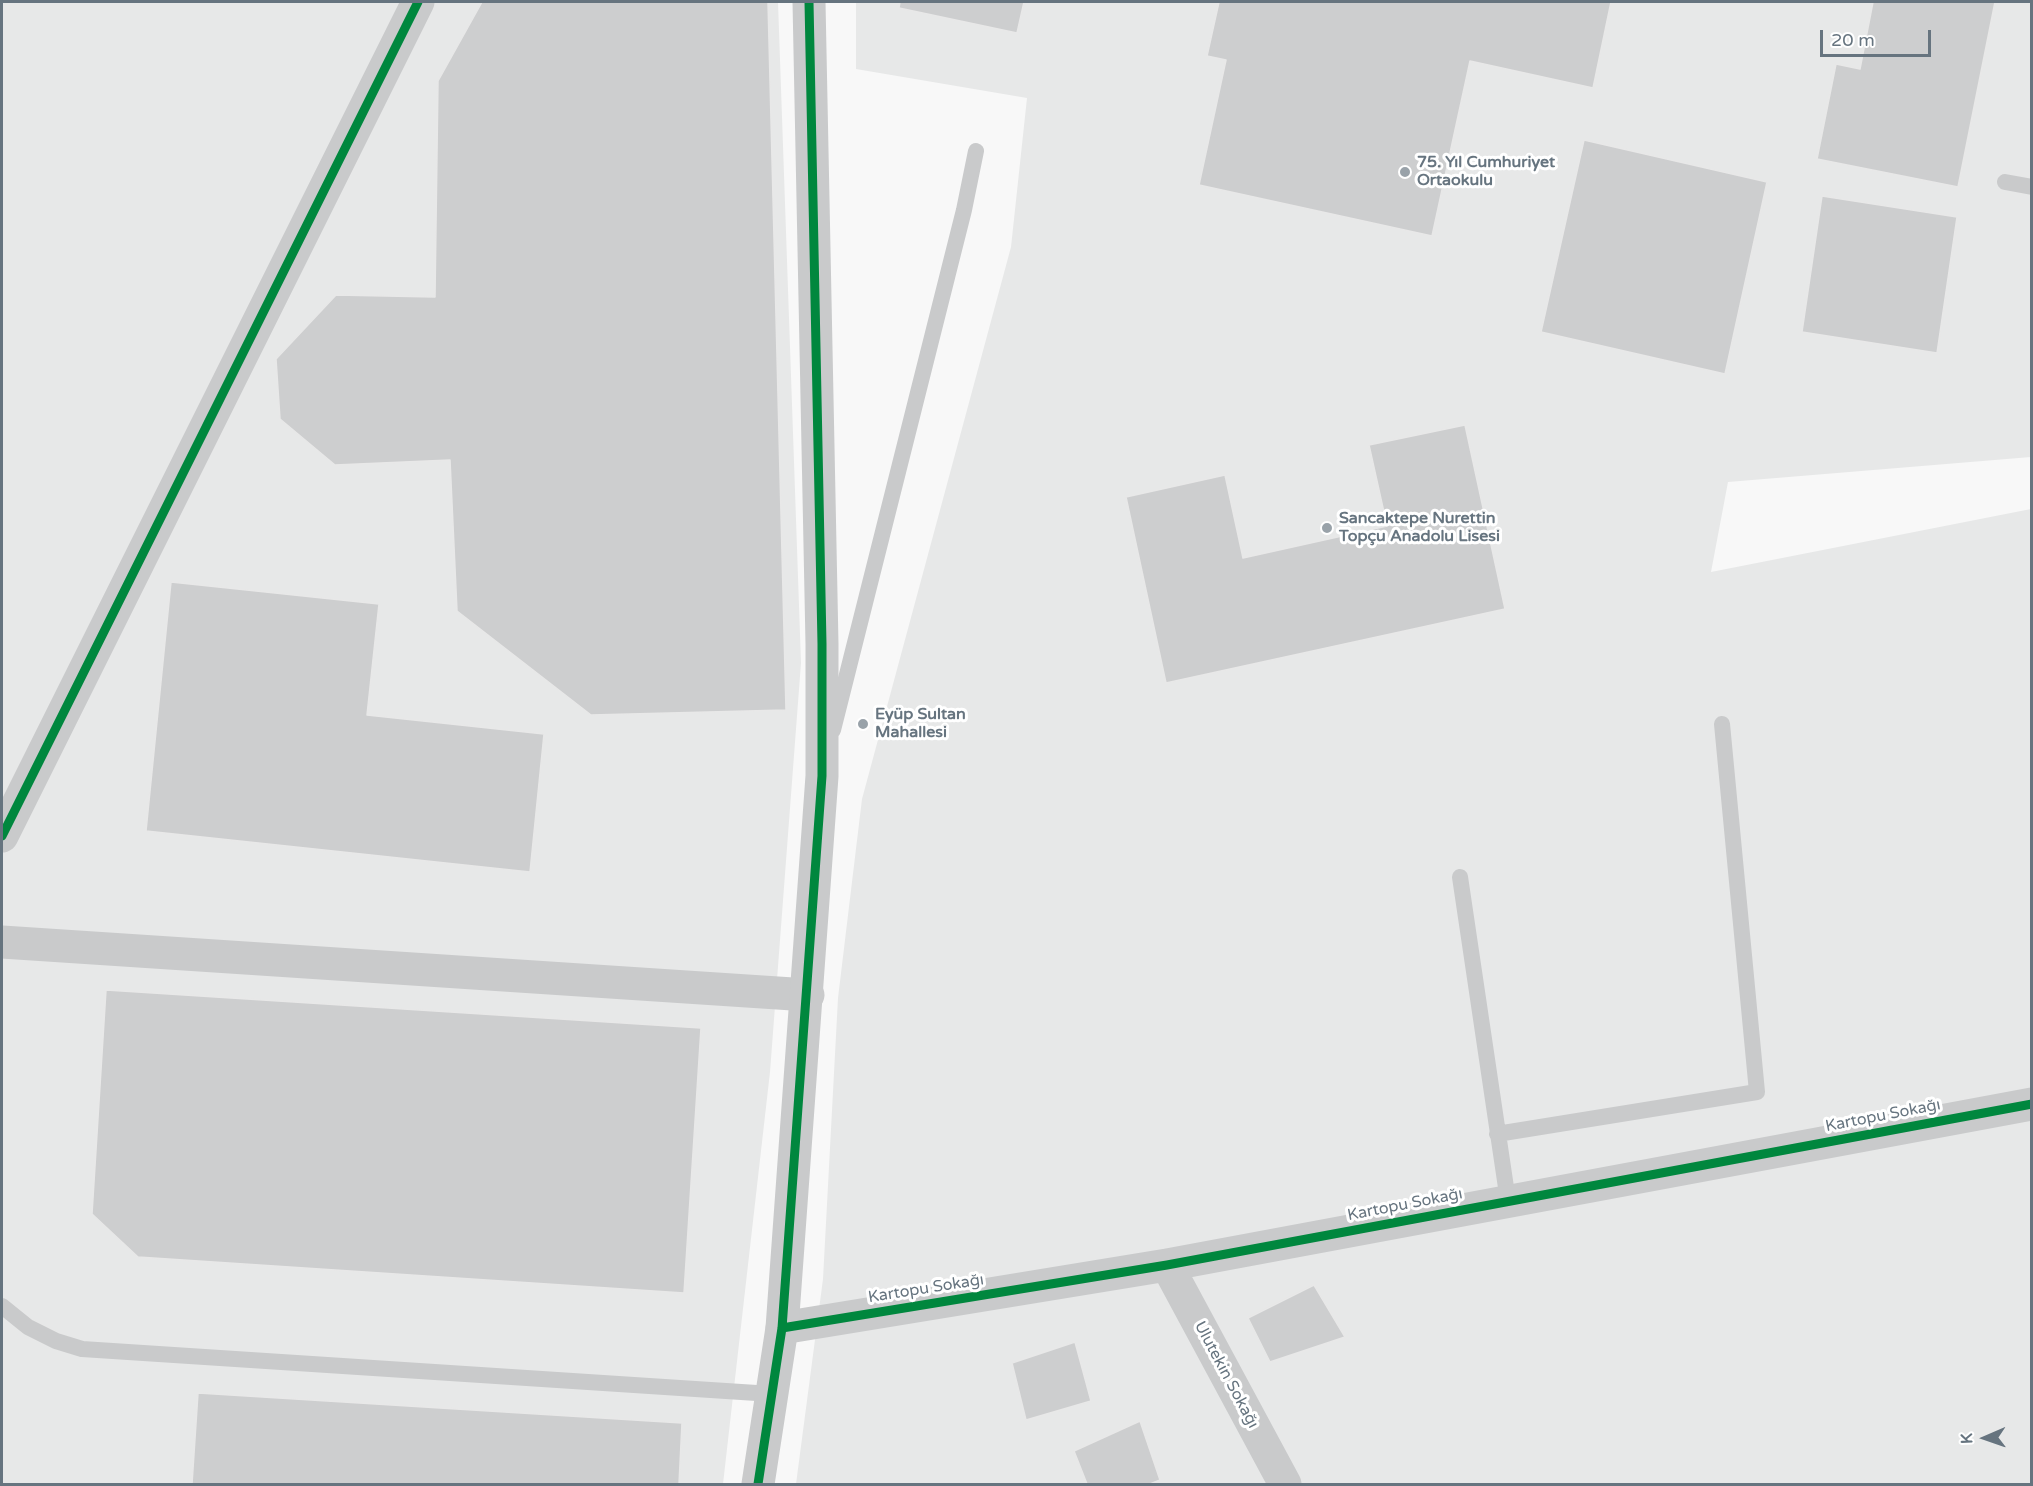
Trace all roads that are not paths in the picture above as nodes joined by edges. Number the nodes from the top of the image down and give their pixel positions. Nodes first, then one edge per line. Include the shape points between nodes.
1 (418, 2) edge
2 (809, 2) edge
3 (976, 151) dead end
4 (2005, 182) dead end
5 (2031, 187) edge
6 (1722, 724) dead end
7 (822, 776) junction
8 (2, 836) edge
9 (1460, 877) dead end
10 (2, 942) edge
11 (808, 996) junction
12 (2031, 1104) edge
13 (1497, 1134) junction
14 (1508, 1201) junction
15 (1167, 1265) junction
16 (2, 1306) edge
17 (782, 1328) junction
18 (772, 1394) junction
19 (758, 1485) edge
20 (1285, 1485) edge

1 - 8 street
2 - 7 street
3 - 7 lane
4 - 5 lane
6 - 13 lane via 1757,1092
7 - 11 street
9 - 13 lane
10 - 11 street
11 - 17 street
12 - 14 street, Kartopu Sokağı
13 - 14 lane
14 - 15 street, Kartopu Sokağı
15 - 17 street, Kartopu Sokağı
15 - 20 street, Ulutekin Sokağı
16 - 18 lane via 28,1327 82,1349
17 - 18 street
18 - 19 street

